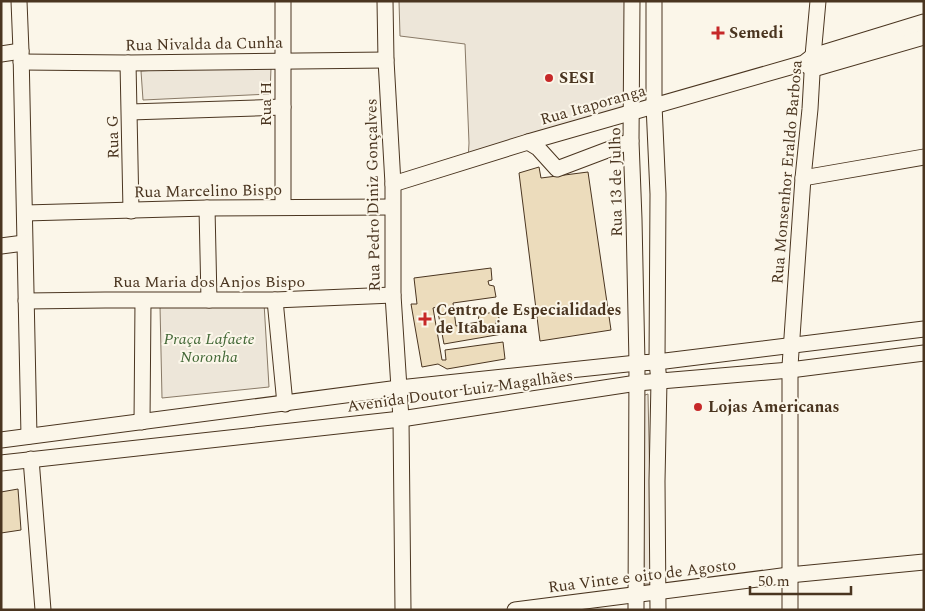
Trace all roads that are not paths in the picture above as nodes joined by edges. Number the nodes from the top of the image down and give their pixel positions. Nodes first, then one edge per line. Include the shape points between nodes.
1 (19, 1) edge
2 (283, 1) edge
3 (385, 1) edge
4 (632, 1) edge
5 (654, 1) edge
6 (818, 1) edge
7 (924, 22) edge
8 (924, 37) edge
9 (1, 54) edge
10 (21, 56) junction
11 (386, 60) junction
12 (284, 61) junction
13 (128, 63) junction
14 (810, 63) junction
15 (654, 105) junction
16 (283, 107) junction
17 (130, 112) junction
18 (632, 112) junction
19 (631, 141) junction
20 (528, 142) junction
21 (924, 156) edge
22 (803, 178) junction
23 (392, 184) junction
24 (283, 207) junction
25 (392, 207) junction
26 (207, 208) junction
27 (131, 211) junction
28 (25, 213) junction
29 (24, 243) junction
30 (1, 246) edge
31 (393, 295) junction
32 (209, 300) junction
33 (275, 300) junction
34 (26, 301) junction
35 (143, 301) junction
36 (924, 329) edge
37 (791, 345) junction
38 (924, 353) edge
39 (657, 362) junction
40 (637, 363) junction
41 (790, 370) junction
42 (659, 381) junction
43 (637, 382) junction
44 (399, 388) junction
45 (285, 404) junction
46 (401, 418) junction
47 (142, 422) junction
48 (28, 436) junction
49 (1, 440) edge
50 (31, 459) junction
51 (1, 463) edge
52 (924, 562) edge
53 (789, 575) junction
54 (658, 592) junction
55 (636, 594) junction
56 (43, 610) edge
57 (403, 610) edge
58 (515, 610) edge
59 (636, 610) edge
60 (658, 610) edge
61 (790, 610) edge

1 - 10 street
2 - 12 street, Rua H
3 - 11 street, Rua Pedro Diniz Gonçalves
4 - 18 street, Rua 13 de Julho
5 - 15 street
6 - 14 street, Rua Monsenhor Eraldo Barbosa
7 - 14 street, Rua Itaporanga
8 - 14 street, Rua Itaporanga
9 - 10 street, Rua Nivalda da Cunha
10 - 13 street, Rua Nivalda da Cunha
10 - 28 street
11 - 12 street, Rua Nivalda da Cunha
11 - 23 street, Rua Pedro Diniz Gonçalves
12 - 13 street, Rua Nivalda da Cunha
12 - 16 street, Rua H
13 - 17 street, Rua G
14 - 15 street, Rua Itaporanga
14 - 22 street, Rua Monsenhor Eraldo Barbosa
15 - 18 street, Rua Itaporanga
15 - 39 street via 658,194
16 - 17 street
16 - 24 street, Rua H
17 - 27 street, Rua G
18 - 19 street, Rua 13 de Julho
18 - 20 street, Rua Itaporanga
19 - 20 street via 557,168
19 - 40 street, Rua 13 de Julho
20 - 23 street, Rua Itaporanga
21 - 22 street
22 - 37 street, Rua Monsenhor Eraldo Barbosa
23 - 25 street, Rua Pedro Diniz Gonçalves
24 - 25 street, Rua Marcelino Bispo
24 - 26 street, Rua Marcelino Bispo
25 - 31 street, Rua Pedro Diniz Gonçalves
26 - 27 street, Rua Marcelino Bispo
26 - 32 street
27 - 28 street, Rua Marcelino Bispo
28 - 29 street
29 - 30 street
29 - 34 street
31 - 33 street, Rua Maria dos Anjos Bispo
31 - 44 street, Rua Pedro Diniz Gonçalves
32 - 33 street, Rua Maria dos Anjos Bispo
32 - 35 street, Rua Maria dos Anjos Bispo
33 - 45 street
34 - 35 street, Rua Maria dos Anjos Bispo
34 - 48 street
35 - 47 street
36 - 37 street, Avenida Doutor Luiz Magalhães
37 - 39 street, Avenida Doutor Luiz Magalhães
37 - 41 street, Rua Monsenhor Eraldo Barbosa
38 - 41 street, Avenida Doutor Luiz Magalhães
39 - 40 street, Avenida Doutor Luiz Magalhães
39 - 42 street
40 - 43 street, Rua 13 de Julho
40 - 44 street, Avenida Doutor Luiz Magalhães
41 - 42 street, Avenida Doutor Luiz Magalhães
41 - 53 street, Rua Monsenhor Eraldo Barbosa
42 - 43 street, Avenida Doutor Luiz Magalhães
42 - 54 street
43 - 46 street, Avenida Doutor Luiz Magalhães
43 - 55 street, Rua 13 de Julho
44 - 45 street, Avenida Doutor Luiz Magalhães
44 - 46 street, Rua Pedro Diniz Gonçalves
45 - 47 street, Avenida Doutor Luiz Magalhães
46 - 50 street, Avenida Doutor Luiz Magalhães
46 - 57 street, Rua Pedro Diniz Gonçalves
47 - 48 street, Avenida Doutor Luiz Magalhães
48 - 49 street, Avenida Doutor Luiz Magalhães
50 - 51 street, Avenida Doutor Luiz Magalhães
50 - 56 street
52 - 53 street, Rua Vinte e oito de Agosto
53 - 54 street, Rua Vinte e oito de Agosto
53 - 61 street, Rua Monsenhor Eraldo Barbosa
54 - 55 street, Rua Vinte e oito de Agosto
54 - 60 street
55 - 58 street, Rua Vinte e oito de Agosto
55 - 59 street, Rua 13 de Julho

